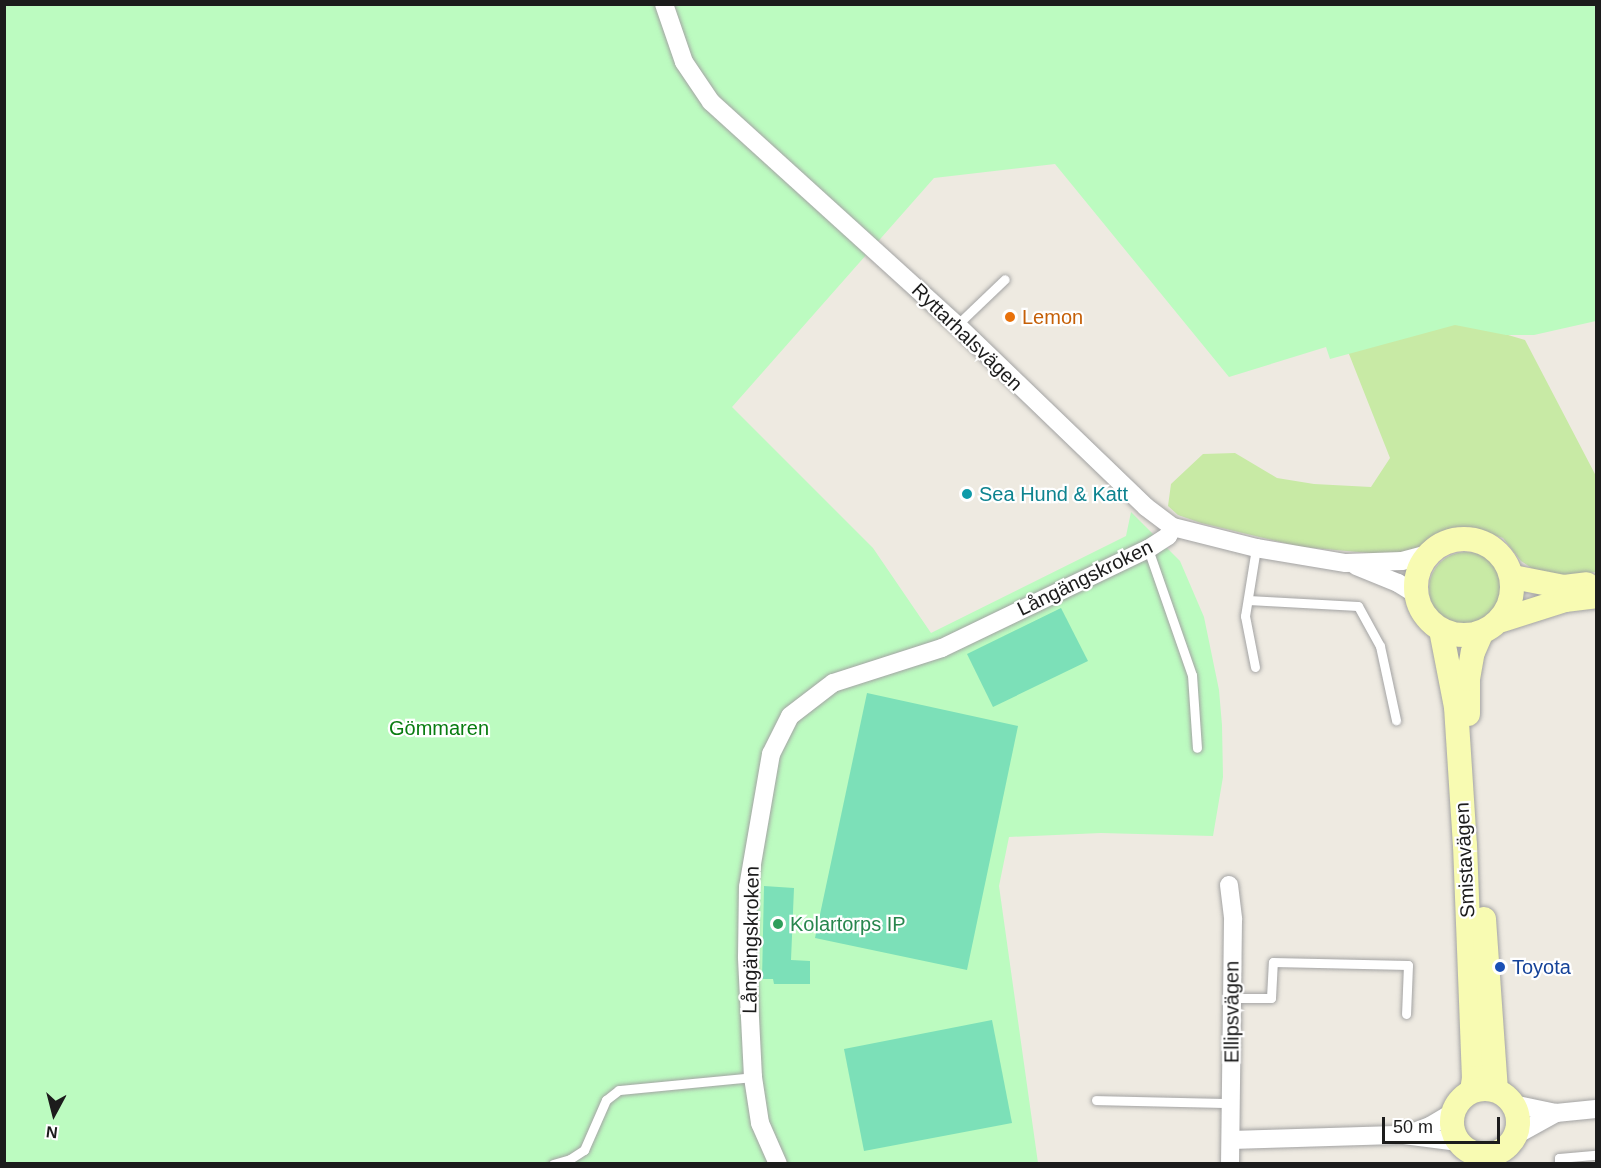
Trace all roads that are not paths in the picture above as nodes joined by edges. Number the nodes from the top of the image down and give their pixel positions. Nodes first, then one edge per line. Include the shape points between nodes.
1 (664, 4) edge
2 (1005, 279) dead end
3 (957, 325) junction
4 (1173, 527) junction
5 (1256, 548) junction
6 (1148, 549) junction
7 (1429, 554) junction
8 (1346, 563) junction
9 (1513, 577) junction
10 (1596, 584) edge
11 (1417, 595) junction
12 (1596, 596) edge
13 (1248, 600) junction
14 (1502, 620) junction
15 (1441, 630) junction
16 (1481, 634) junction
17 (1255, 667) dead end
18 (1396, 720) dead end
19 (1197, 748) dead end
20 (1229, 885) dead end
21 (1232, 998) junction
22 (1406, 1014) dead end
23 (753, 1077) junction
24 (1472, 1091) junction
25 (1505, 1097) junction
26 (1096, 1100) dead end
27 (1231, 1103) junction
28 (1596, 1109) edge
29 (1453, 1112) junction
30 (1556, 1113) junction
31 (1404, 1135) junction
32 (1231, 1140) junction
33 (1508, 1149) edge
34 (1470, 1153) edge
35 (1596, 1155) edge
36 (553, 1164) edge
37 (778, 1164) edge
38 (1230, 1164) edge
39 (1559, 1164) edge

1 - 3 street, Ryttarhalsvägen via 684,62 711,102
2 - 3 lane
3 - 4 street, Ryttarhalsvägen via 1138,499
4 - 5 street, Ryttarhalsvägen
4 - 6 street, Långängskroken via 1168,536
5 - 8 street, Ryttarhalsvägen
5 - 13 lane
6 - 19 lane via 1192,675
6 - 23 street, Långängskroken via 935,651 833,683 790,716 771,754 748,887
7 - 8 street, Ryttarhalsvägen via 1402,561
7 - 9 street via 1452,540 1469,538 1492,546 1505,558
7 - 11 street via 1421,568
8 - 11 street, Ryttarhalsvägen via 1398,583
9 - 10 street via 1564,587
9 - 14 street
11 - 15 street via 1419,606 1432,625
12 - 14 street via 1565,600
13 - 17 lane via 1245,616
13 - 18 lane via 1358,606 1380,646
14 - 16 street
15 - 16 street
15 - 24 street, Smistavägen via 1456,707 1467,891
16 - 25 street, Smistavägen via 1473,652 1468,707
20 - 21 street, Ellipsvägen via 1233,920
21 - 22 lane via 1271,998 1273,962 1408,965
21 - 27 street, Ellipsvägen
23 - 36 lane via 619,1090 606,1100 584,1150
23 - 37 street, Långängskroken via 760,1124
24 - 25 street via 1483,1089
24 - 29 street
25 - 30 street
25 - 33 street via 1518,1118
26 - 27 lane
27 - 32 street, Ellipsvägen
28 - 30 street
29 - 31 street via 1431,1126
29 - 34 street via 1452,1127
30 - 33 street
31 - 32 street
31 - 34 street
32 - 38 street, Ellipsvägen
33 - 34 street via 1494,1154
35 - 39 lane via 1558,1158

